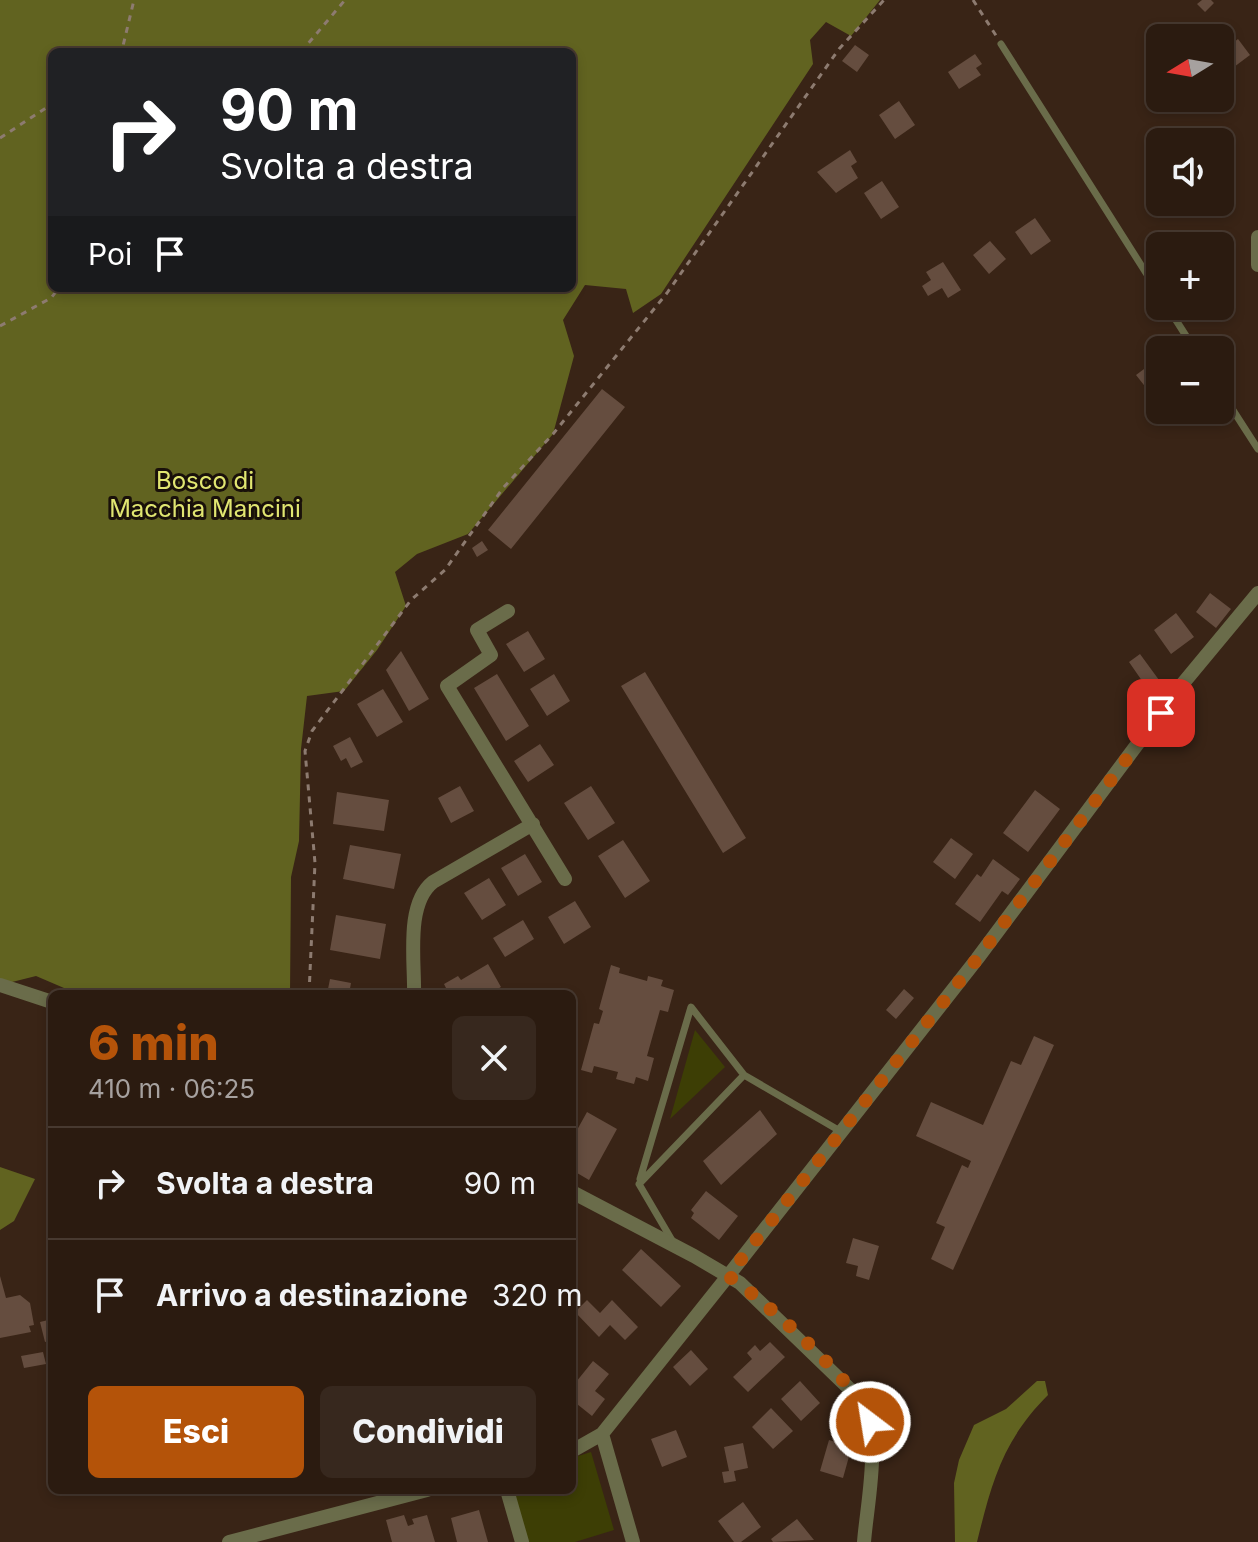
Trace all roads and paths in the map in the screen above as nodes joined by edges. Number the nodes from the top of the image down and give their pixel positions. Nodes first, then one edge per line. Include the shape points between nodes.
1 (134, 0) edge
2 (345, 0) edge
3 (884, 0) edge
4 (973, 0) edge
5 (1001, 44) joint
6 (122, 48) edge
7 (304, 48) edge
8 (48, 107) edge
9 (0, 138) edge
10 (1258, 237) edge
11 (1258, 265) edge
12 (1146, 273) edge
13 (56, 292) edge
14 (0, 326) edge
15 (1234, 412) edge
16 (1258, 449) edge
17 (1258, 593) edge
18 (508, 611) dead end
19 (533, 824) junction
20 (565, 879) dead end
21 (0, 985) edge
22 (309, 990) edge
23 (414, 990) edge
24 (48, 1001) edge
25 (744, 1075) junction
26 (840, 1131) junction
27 (639, 1184) junction
28 (576, 1194) edge
29 (675, 1245) junction
30 (728, 1276) junction
31 (602, 1434) junction
32 (576, 1449) edge
33 (412, 1494) edge
34 (508, 1494) edge
35 (229, 1542) edge
36 (522, 1542) edge
37 (633, 1542) edge
38 (864, 1542) edge

1 - 6 path
2 - 7 path
3 - 22 path via 839,49 667,293 503,488 445,570 411,600 312,731 305,751 315,863
4 - 5 path
5 - 12 lane
8 - 9 path
10 - 11 street
13 - 14 path
15 - 16 lane
17 - 26 street
18 - 19 street via 477,630 491,655 447,686
19 - 20 street
19 - 23 street via 422,892 416,916
21 - 24 street
25 - 26 lane
25 - 27 lane
25 - 27 lane via 691,1007
26 - 30 street
27 - 29 lane
28 - 29 street
29 - 30 street
30 - 31 street
30 - 38 street via 843,1380 866,1409 872,1444
31 - 32 street
31 - 37 street
33 - 35 street
34 - 36 street

